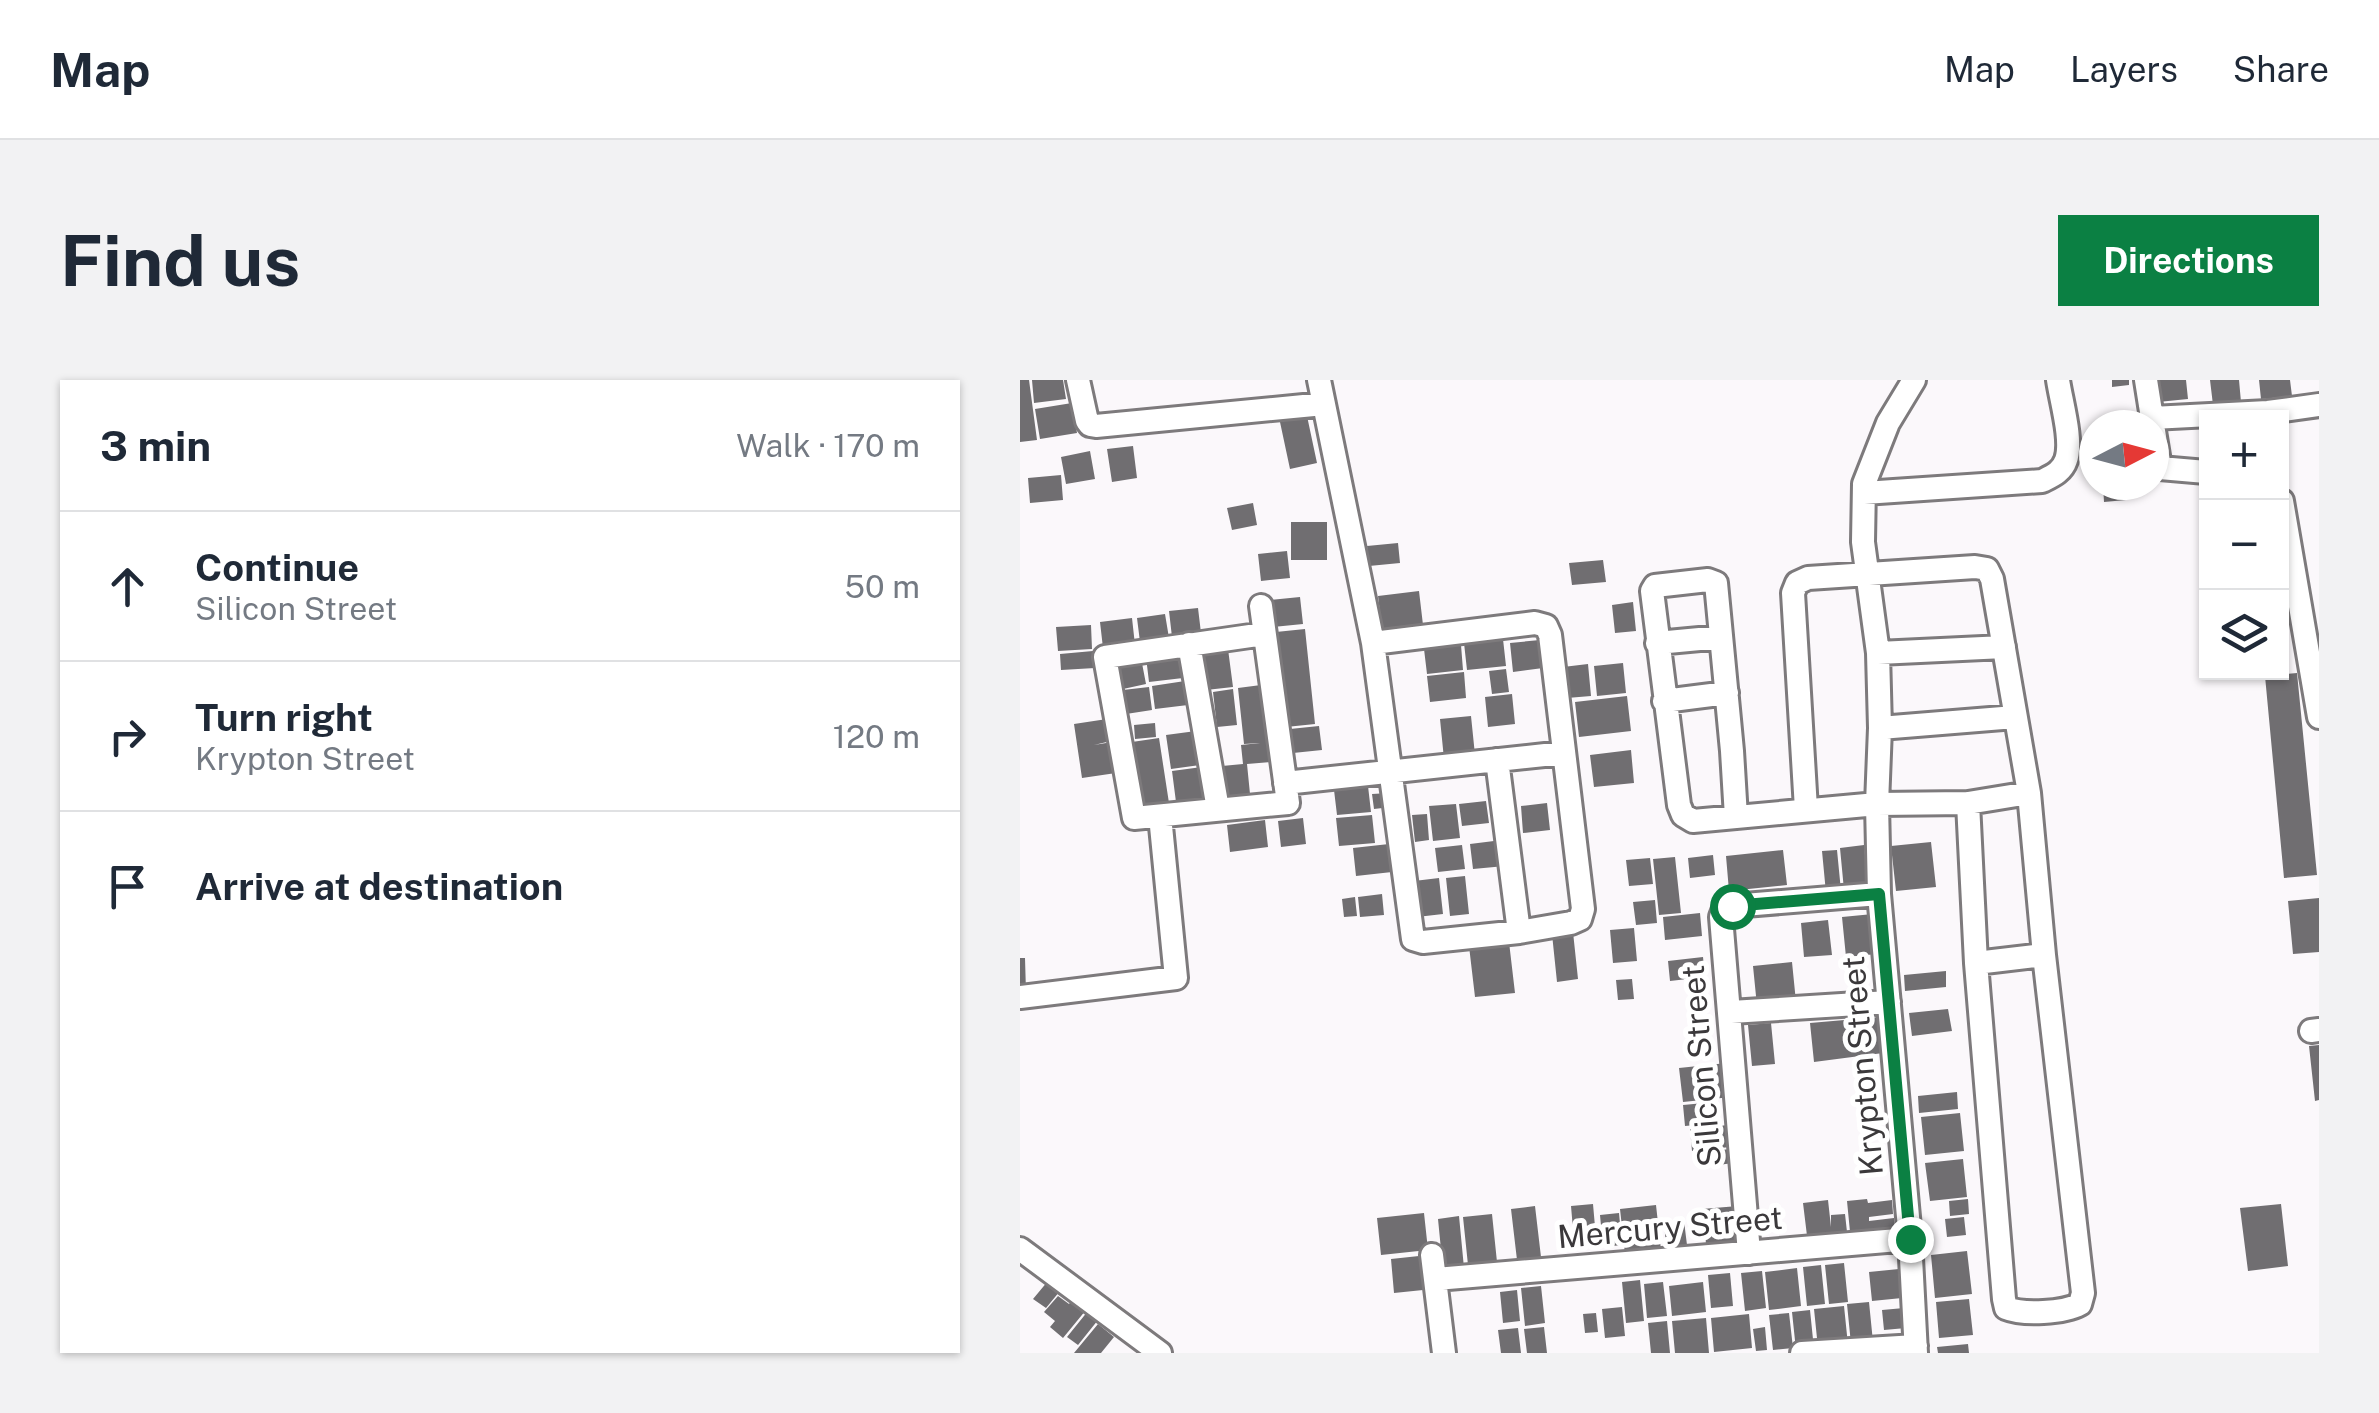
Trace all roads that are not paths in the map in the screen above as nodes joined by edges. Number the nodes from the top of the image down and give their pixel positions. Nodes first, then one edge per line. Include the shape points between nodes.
1 (1078, 380) edge
2 (1318, 380) edge
3 (1914, 380) edge
4 (2058, 380) edge
5 (2146, 380) edge
6 (1324, 404) junction
7 (2319, 405) edge
8 (2151, 410) edge
9 (2289, 410) edge
10 (2199, 420) edge
11 (2169, 423) edge
12 (2169, 469) edge
13 (2199, 471) edge
14 (1864, 493) junction
15 (2289, 542) edge
16 (1868, 573) junction
17 (1262, 606) dead end
18 (1264, 634) junction
19 (1721, 636) junction
20 (1373, 643) junction
21 (1657, 643) junction
22 (1189, 644) junction
23 (2004, 647) junction
24 (1878, 653) junction
25 (1727, 693) junction
26 (1664, 701) junction
27 (2016, 716) junction
28 (2319, 717) edge
29 (1880, 728) junction
30 (1563, 753) junction
31 (1498, 760) junction
32 (1392, 772) junction
33 (1285, 784) junction
34 (2029, 794) junction
35 (1877, 804) junction
36 (1968, 804) junction
37 (1218, 809) junction
38 (1806, 809) junction
39 (1160, 816) junction
40 (1736, 817) junction
41 (1879, 894) junction
42 (1519, 932) junction
43 (2044, 955) junction
44 (1976, 964) junction
45 (1020, 997) edge
46 (1889, 1002) junction
47 (1731, 1012) junction
48 (1910, 1239) junction
49 (1020, 1250) edge
50 (1749, 1253) junction
51 (1916, 1350) edge
52 (1160, 1353) edge
53 (1444, 1353) edge
54 (1802, 1353) edge

1 - 6 street via 1087,420 1096,426
2 - 6 street
3 - 14 street, Krypton Street via 1888,423
4 - 14 street via 2067,458 2057,473 2042,481
5 - 8 street
6 - 20 street
7 - 9 street
10 - 11 street
12 - 13 street
14 - 16 street, Krypton Street
15 - 28 street
16 - 23 street via 1987,569
16 - 24 street, Krypton Street
16 - 38 street via 1808,578 1793,593
17 - 18 street
18 - 22 street
18 - 33 street
19 - 21 street
19 - 21 street via 1716,583 1662,584 1652,592
19 - 25 street
20 - 30 street via 1546,626
20 - 32 street
21 - 26 street
22 - 37 street
22 - 39 street via 1105,656 1134,818
23 - 24 street
23 - 27 street
24 - 29 street, Krypton Street
25 - 26 street
25 - 40 street
26 - 40 street via 1683,816
27 - 29 street
27 - 34 street
29 - 35 street, Krypton Street
30 - 31 street
30 - 42 street via 1584,909 1571,924
31 - 32 street
31 - 42 street
32 - 33 street
32 - 42 street via 1413,939
33 - 37 street via 1288,803
34 - 36 street
34 - 43 street
35 - 36 street
35 - 38 street
35 - 41 street, Krypton Street
36 - 44 street
37 - 39 street
38 - 40 street
39 - 45 street via 1176,978
41 - 46 street, Krypton Street
41 - 47 street, Silicon Street via 1724,909
43 - 44 street
43 - 44 street via 2084,1293 2069,1310 2006,1308
46 - 47 street
46 - 48 street, Krypton Street
47 - 50 street, Silicon Street
48 - 50 street, Mercury Street
48 - 51 street, Krypton Street
49 - 52 street
50 - 53 street, Mercury Street via 1434,1267
51 - 54 street

